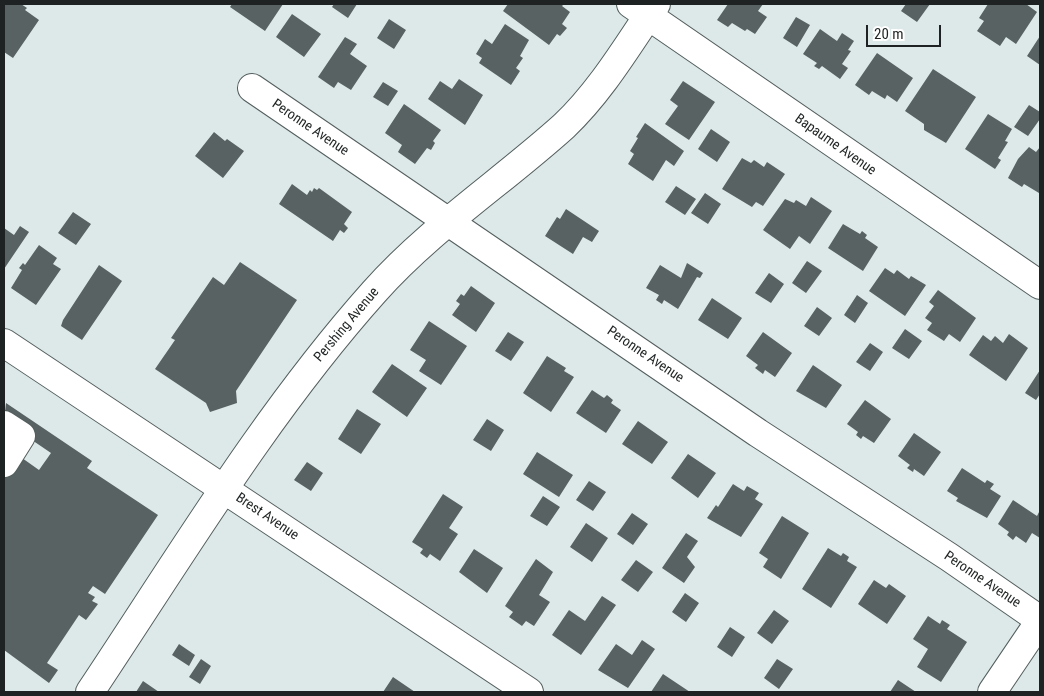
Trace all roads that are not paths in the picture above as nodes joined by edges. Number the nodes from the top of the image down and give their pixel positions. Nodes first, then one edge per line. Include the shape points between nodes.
1 (645, 8) edge
2 (252, 88) dead end
3 (448, 222) junction
4 (1040, 285) edge
5 (4, 343) edge
6 (4, 425) edge
7 (4, 463) edge
8 (226, 490) junction
9 (1040, 620) edge
10 (90, 692) edge
11 (529, 692) edge
12 (992, 692) edge

1 - 3 street, Pershing Avenue via 619,60 564,125
1 - 4 street, Bapaume Avenue
2 - 3 street, Peronne Avenue
3 - 8 street, Pershing Avenue via 387,278 314,363
3 - 9 street, Peronne Avenue via 758,434
5 - 8 street, Brest Avenue
6 - 7 street via 21,436
8 - 10 street, Pershing Avenue
8 - 11 street, Brest Avenue
9 - 12 street

